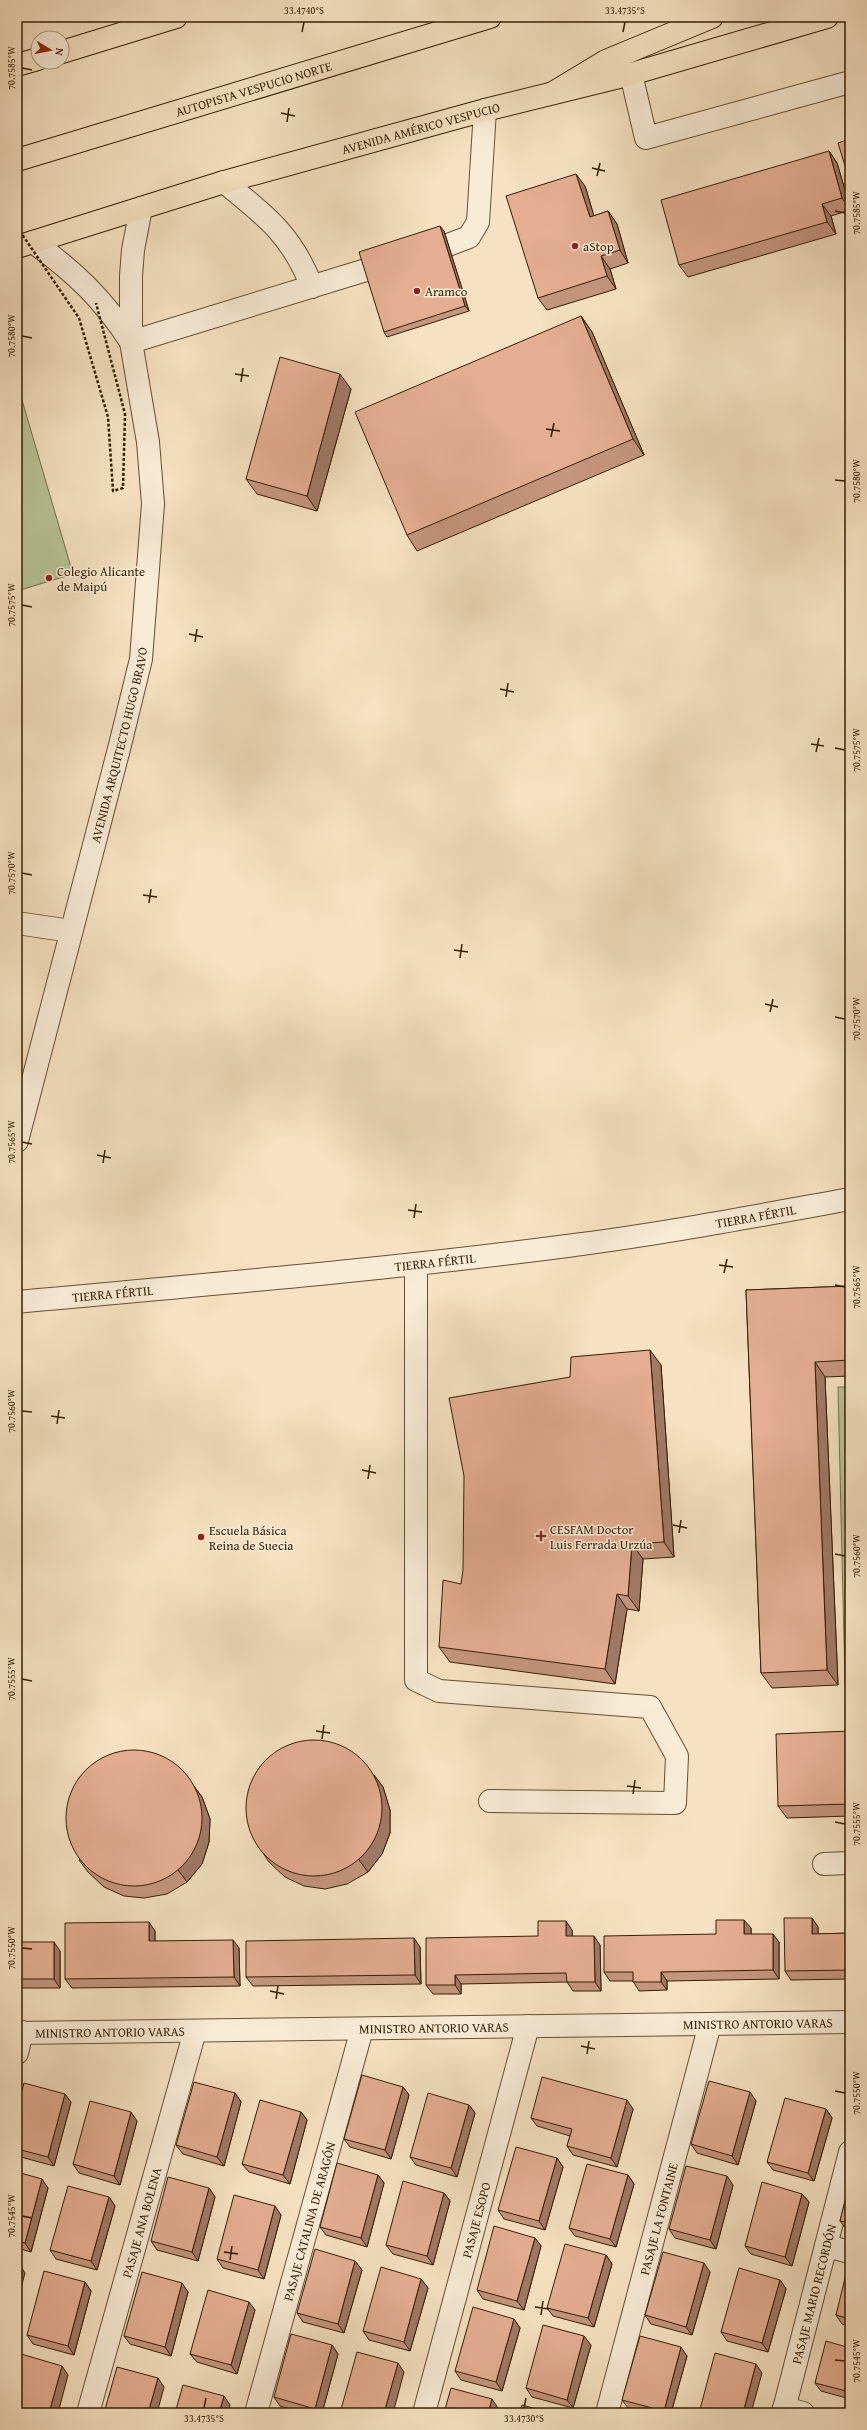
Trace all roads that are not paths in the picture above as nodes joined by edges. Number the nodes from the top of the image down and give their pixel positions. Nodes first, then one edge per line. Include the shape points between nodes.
1 (176, 17) edge
2 (490, 17) edge
3 (712, 17) edge
4 (827, 17) edge
5 (70, 50) edge
6 (30, 61) edge
7 (17, 65) edge
8 (631, 74) junction
9 (850, 82) edge
10 (553, 93) junction
11 (485, 110) junction
12 (17, 160) edge
13 (224, 182) junction
14 (141, 208) junction
15 (25, 244) edge
16 (448, 246) edge
17 (366, 270) edge
18 (312, 287) junction
19 (131, 342) junction
20 (17, 924) edge
21 (71, 931) junction
22 (17, 1141) edge
23 (850, 1200) edge
24 (416, 1265) junction
25 (17, 1302) edge
26 (490, 1801) dead end
27 (824, 1864) dead end
28 (850, 1864) edge
29 (850, 2022) edge
30 (710, 2024) junction
31 (528, 2026) junction
32 (362, 2029) junction
33 (195, 2031) junction
34 (19, 2039) edge
35 (850, 2152) edge
36 (826, 2246) junction
37 (850, 2252) edge
38 (790, 2411) edge
39 (88, 2413) edge
40 (256, 2413) edge
41 (424, 2413) edge
42 (608, 2413) edge

1 - 5 main road
2 - 12 main road, AUTOPISTA VESPUCIO NORTE
3 - 10 main road via 606,61
4 - 8 main road, AVENIDA AMÉRICO VESPUCIO
6 - 7 main road
8 - 9 street via 646,138
8 - 10 main road, AVENIDA AMÉRICO VESPUCIO
10 - 11 main road, AVENIDA AMÉRICO VESPUCIO
11 - 13 main road, AVENIDA AMÉRICO VESPUCIO
11 - 16 street via 478,222 469,237
13 - 14 main road, AVENIDA AMÉRICO VESPUCIO
13 - 18 street via 288,239 303,262
14 - 15 main road, AVENIDA AMÉRICO VESPUCIO
14 - 19 street, AVENIDA ARQUITECTO HUGO BRAVO via 131,276
15 - 19 street, AVENIDA ARQUITECTO HUGO BRAVO via 68,266 93,290
17 - 18 street
18 - 19 street
19 - 21 street, AVENIDA ARQUITECTO HUGO BRAVO via 148,442 152,504 140,659
20 - 21 street
21 - 22 street, AVENIDA ARQUITECTO HUGO BRAVO
23 - 24 street, TIERRA FÉRTIL via 684,1229
24 - 25 street, TIERRA FÉRTIL
24 - 26 street via 416,1680 439,1691 650,1707 677,1756 675,1803
27 - 28 street
29 - 30 street, MINISTRO ANTORIO VARAS
30 - 31 street, MINISTRO ANTORIO VARAS
30 - 42 street, PASAJE LA FONTAINE
31 - 32 street, MINISTRO ANTORIO VARAS
31 - 41 street, PASAJE ESOPO
32 - 33 street, MINISTRO ANTORIO VARAS
32 - 40 street, PASAJE CATALINA DE ARAGÓN
33 - 34 street, MINISTRO ANTORIO VARAS
33 - 39 street, PASAJE ANA BOLENA
35 - 36 street, PASAJE MARIO RECORDÓN
36 - 37 street
36 - 38 street, PASAJE MARIO RECORDÓN

